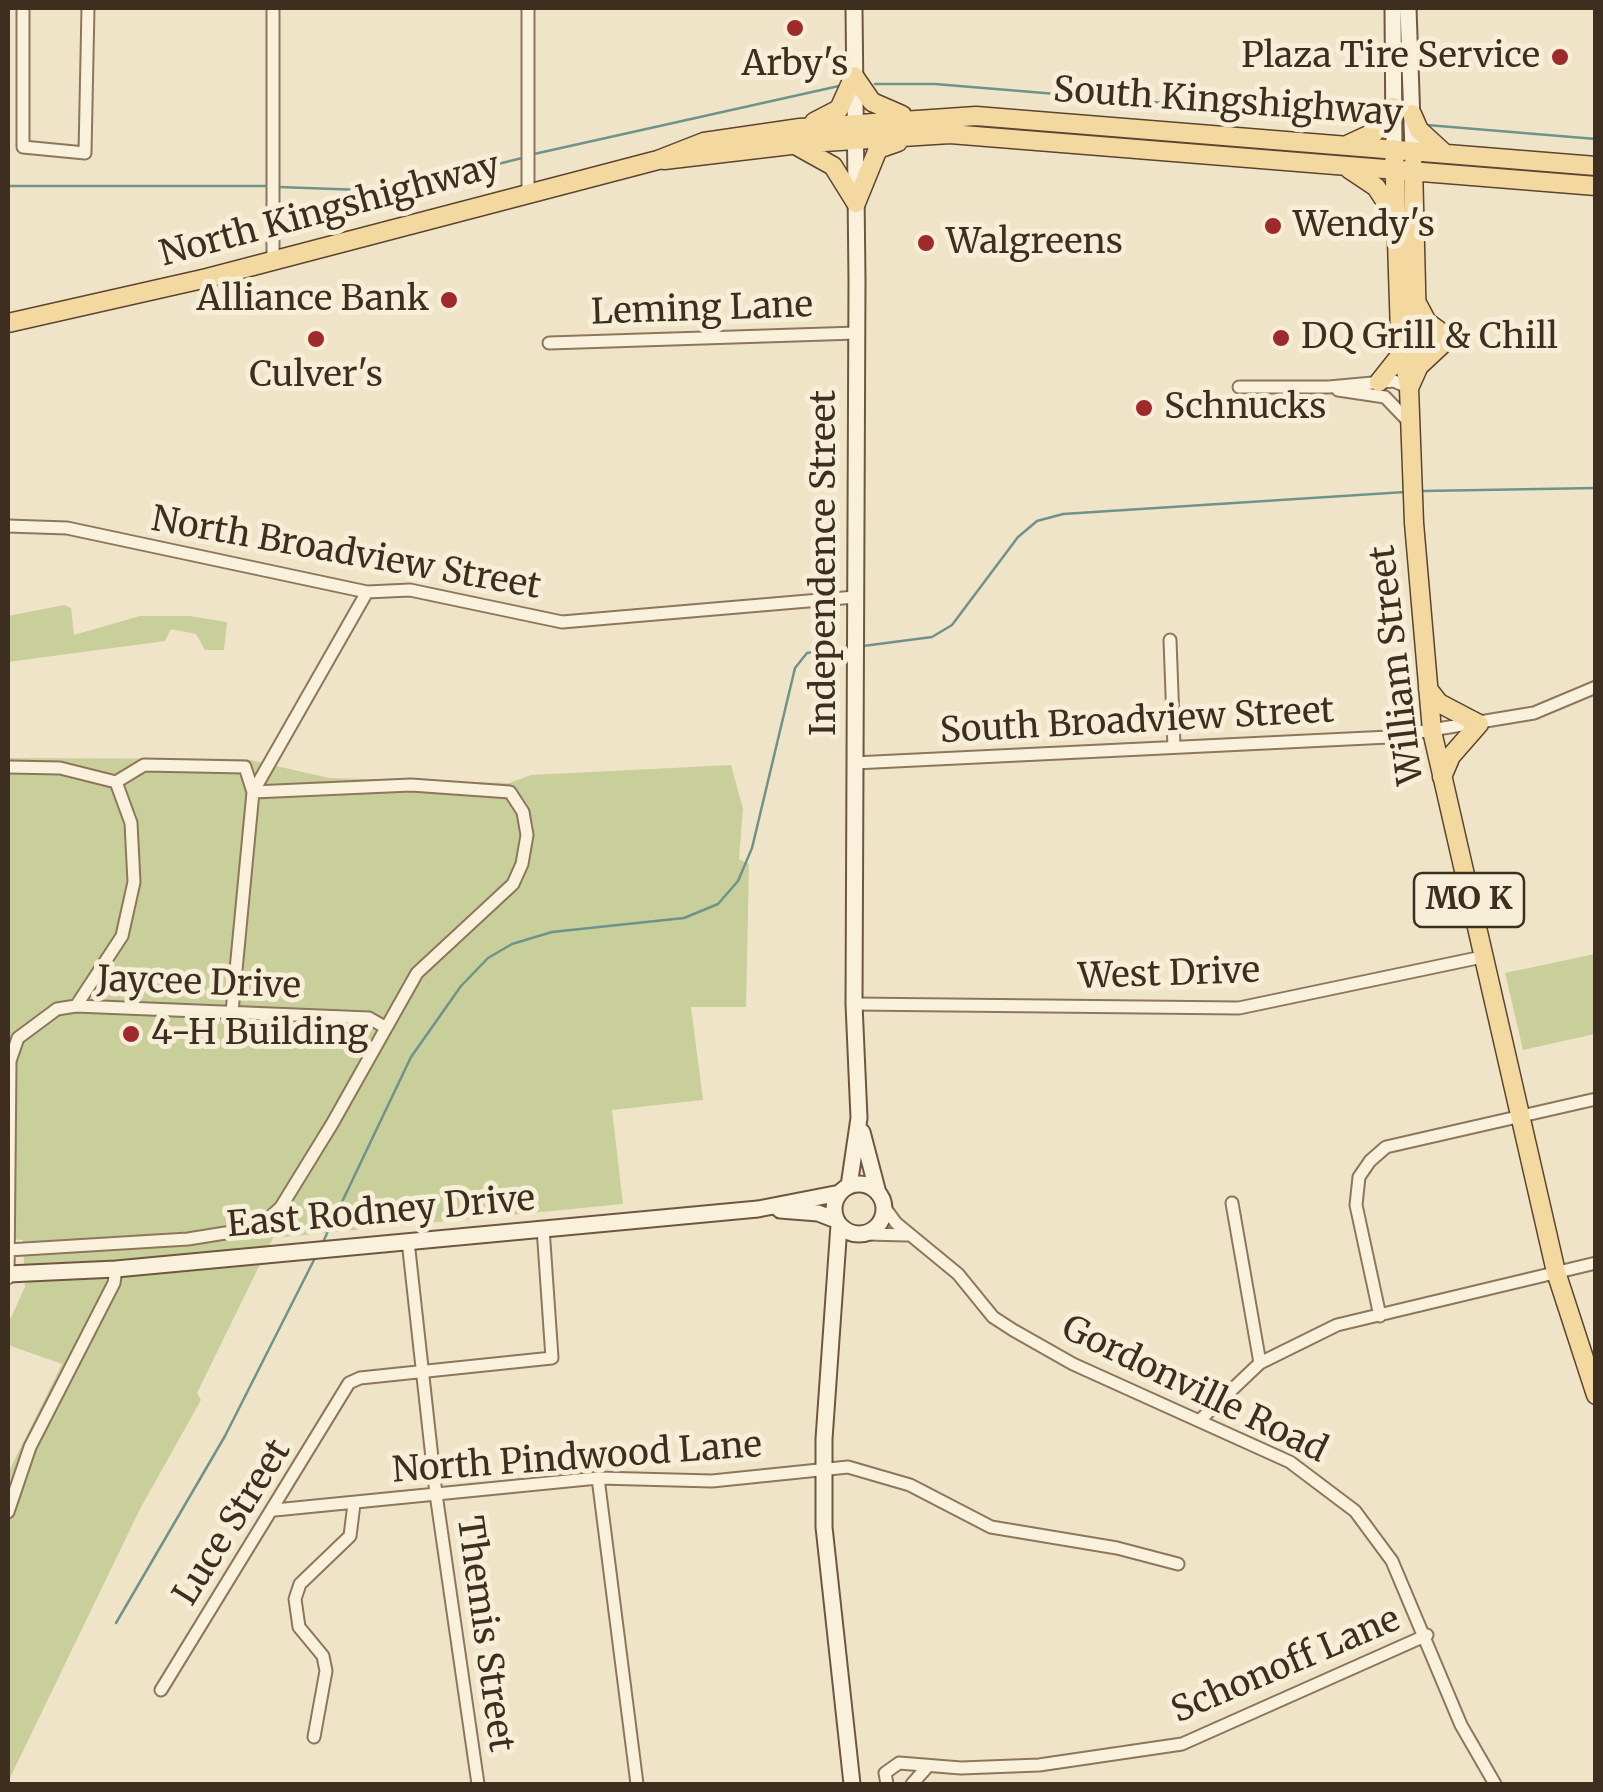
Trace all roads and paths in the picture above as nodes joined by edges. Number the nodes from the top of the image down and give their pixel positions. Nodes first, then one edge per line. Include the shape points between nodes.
1 (24, 8) edge
2 (88, 8) edge
3 (272, 8) edge
4 (528, 8) edge
5 (854, 8) edge
6 (1393, 8) edge
7 (1408, 8) edge
8 (854, 76) junction
9 (1393, 107) junction
10 (1412, 114) junction
11 (914, 127) junction
12 (856, 132) junction
13 (798, 137) junction
14 (1346, 145) junction
15 (1404, 150) junction
16 (1443, 153) junction
17 (1345, 166) junction
18 (1596, 166) edge
19 (1394, 172) junction
20 (1414, 174) junction
21 (1449, 176) junction
22 (1596, 186) edge
23 (528, 194) junction
24 (856, 202) junction
25 (1415, 208) junction
26 (1395, 218) junction
27 (273, 261) junction
28 (1418, 305) junction
29 (11, 326) edge
30 (857, 333) junction
31 (549, 342) dead end
32 (1402, 352) junction
33 (1418, 368) junction
34 (1379, 382) junction
35 (1239, 387) dead end
36 (1330, 387) junction
37 (1409, 388) junction
38 (1410, 425) junction
39 (8, 526) edge
40 (367, 592) junction
41 (855, 596) junction
42 (1170, 640) dead end
43 (1596, 687) edge
44 (1427, 688) junction
45 (1480, 724) junction
46 (1432, 731) junction
47 (1174, 746) junction
48 (854, 763) junction
49 (8, 767) edge
50 (1442, 777) junction
51 (116, 782) junction
52 (253, 792) junction
53 (1482, 957) junction
54 (854, 1004) junction
55 (76, 1006) junction
56 (232, 1012) junction
57 (383, 1026) junction
58 (1596, 1099) edge
59 (1519, 1115) junction
60 (858, 1118) junction
61 (8, 1128) edge
62 (844, 1190) junction
63 (881, 1200) junction
64 (1232, 1203) dead end
65 (761, 1209) junction
66 (838, 1222) junction
67 (542, 1228) junction
68 (864, 1234) junction
69 (912, 1236) junction
70 (408, 1241) junction
71 (8, 1250) edge
72 (1596, 1263) edge
73 (116, 1269) junction
74 (1556, 1272) junction
75 (8, 1275) edge
76 (837, 1279) junction
77 (1380, 1316) junction
78 (1260, 1363) junction
79 (422, 1372) junction
80 (1596, 1395) edge
81 (1200, 1420) junction
82 (823, 1466) junction
83 (598, 1478) junction
84 (436, 1494) junction
85 (354, 1504) junction
86 (274, 1510) junction
87 (8, 1512) edge
88 (1178, 1564) dead end
89 (1427, 1635) junction
90 (161, 1690) dead end
91 (314, 1737) dead end
92 (928, 1766) junction
93 (478, 1784) edge
94 (637, 1784) edge
95 (852, 1784) edge
96 (887, 1784) edge
97 (912, 1784) edge
98 (1495, 1784) edge

1 - 2 street via 22,147 85,153
3 - 27 street
4 - 23 street
5 - 8 street, Independence Street
6 - 9 street, William Street
7 - 10 street, William Street
8 - 11 main road via 872,102
8 - 12 street, Independence Street
8 - 13 main road via 839,109
9 - 14 main road via 1375,132
9 - 15 street, William Street
10 - 15 street, William Street
10 - 16 main road
11 - 12 main road, South Kingshighway
11 - 14 main road, South Kingshighway via 976,116
11 - 17 main road, South Kingshighway
11 - 24 main road via 878,149
12 - 13 main road, North Kingshighway
12 - 24 street, Independence Street
13 - 23 main road, North Kingshighway via 658,160
13 - 24 main road via 833,166
14 - 15 main road, South Kingshighway
15 - 16 main road, South Kingshighway
15 - 19 main road, William Street / MO K
15 - 20 main road, William Street / MO K
16 - 18 main road, South Kingshighway
17 - 19 main road, South Kingshighway
17 - 26 main road via 1388,200
19 - 20 main road, South Kingshighway
19 - 26 main road, William Street / MO K
20 - 21 main road, South Kingshighway
20 - 25 main road, William Street / MO K
21 - 22 main road, South Kingshighway
21 - 25 main road via 1424,192
23 - 27 main road, North Kingshighway
24 - 30 street, Independence Street
25 - 28 main road, William Street / MO K
26 - 32 main road, William Street / MO K
27 - 29 main road, North Kingshighway
28 - 33 main road, William Street / MO K
28 - 33 main road via 1427,322 1449,338
30 - 31 street, Leming Lane
30 - 41 street, Independence Street
32 - 34 main road
32 - 37 main road, William Street / MO K
33 - 37 main road, William Street / MO K
34 - 36 street
34 - 37 street
35 - 36 street
36 - 38 street via 1385,397
37 - 38 main road, William Street / MO K
38 - 44 main road, William Street / MO K
39 - 40 street, North Broadview Street via 67,528
40 - 41 street, North Broadview Street via 410,590 562,622
40 - 52 street
41 - 48 street, Independence Street
42 - 47 street
43 - 45 street, South Broadview Street via 1534,713
44 - 45 main road via 1439,703
44 - 46 main road, William Street / MO K
45 - 46 street, South Broadview Street
45 - 50 main road via 1450,756
46 - 47 street, South Broadview Street
46 - 50 main road, William Street / MO K
47 - 48 street, South Broadview Street
48 - 54 street, Independence Street
49 - 51 street via 60,768
50 - 53 main road, William Street / MO K
51 - 52 street via 144,764 245,767
51 - 55 street via 131,822 134,882 122,936
52 - 56 street
52 - 57 street via 411,785 510,792 523,812 527,835 513,884 416,973
53 - 54 street, West Drive via 1239,1008
53 - 59 main road, William Street / MO K
54 - 60 street, Independence Street
55 - 56 street, Jaycee Drive
55 - 61 street, Jaycee Drive via 57,1009 18,1038 10,1061
56 - 57 street, Jaycee Drive via 369,1018
57 - 71 street via 332,1124 266,1221 188,1239
58 - 59 street
59 - 74 main road, William Street / MO K
59 - 77 street via 1386,1147 1370,1161 1359,1177 1356,1205
60 - 62 street, Independence Street
60 - 63 street, Independence Street
61 - 71 street, Jaycee Drive
62 - 63 street via 862,1184
62 - 65 street, East Rodney Drive
62 - 66 street via 834,1209
63 - 68 street via 882,1220
63 - 69 street, Gordonville Road
64 - 78 street
65 - 66 street, East Rodney Drive via 818,1213
65 - 67 street, East Rodney Drive
66 - 68 street
66 - 76 street
67 - 70 street, East Rodney Drive
67 - 79 street via 552,1358
68 - 69 street
68 - 76 street
69 - 81 street, Gordonville Road via 1013,1330
70 - 73 street, East Rodney Drive
70 - 79 street, Themis Street
71 - 75 street, Jaycee Drive
72 - 74 street
73 - 75 street, East Rodney Drive
73 - 87 street via 30,1446
74 - 77 street
74 - 80 main road, William Street / MO K
76 - 82 street
77 - 78 street via 1338,1325
78 - 81 street
79 - 84 street, Themis Street
79 - 86 street, Luce Street via 349,1383
81 - 89 street, Gordonville Road via 1290,1462 1355,1511 1392,1561
82 - 83 street, North Pindwood Lane via 712,1481
82 - 88 street, North Pindwood Lane via 882,1475 991,1527
82 - 95 street via 826,1567
83 - 84 street, North Pindwood Lane
83 - 94 street
84 - 85 street, North Pindwood Lane
84 - 93 street, Themis Street
85 - 86 street, North Pindwood Lane
85 - 91 street via 350,1536 300,1584 295,1599 299,1627 326,1670
86 - 90 street, Luce Street
89 - 92 street, Schonoff Lane via 1182,1744 1039,1765
89 - 98 street, Gordonville Road via 1461,1725
92 - 96 street, Schonoff Lane via 889,1766
92 - 97 street

